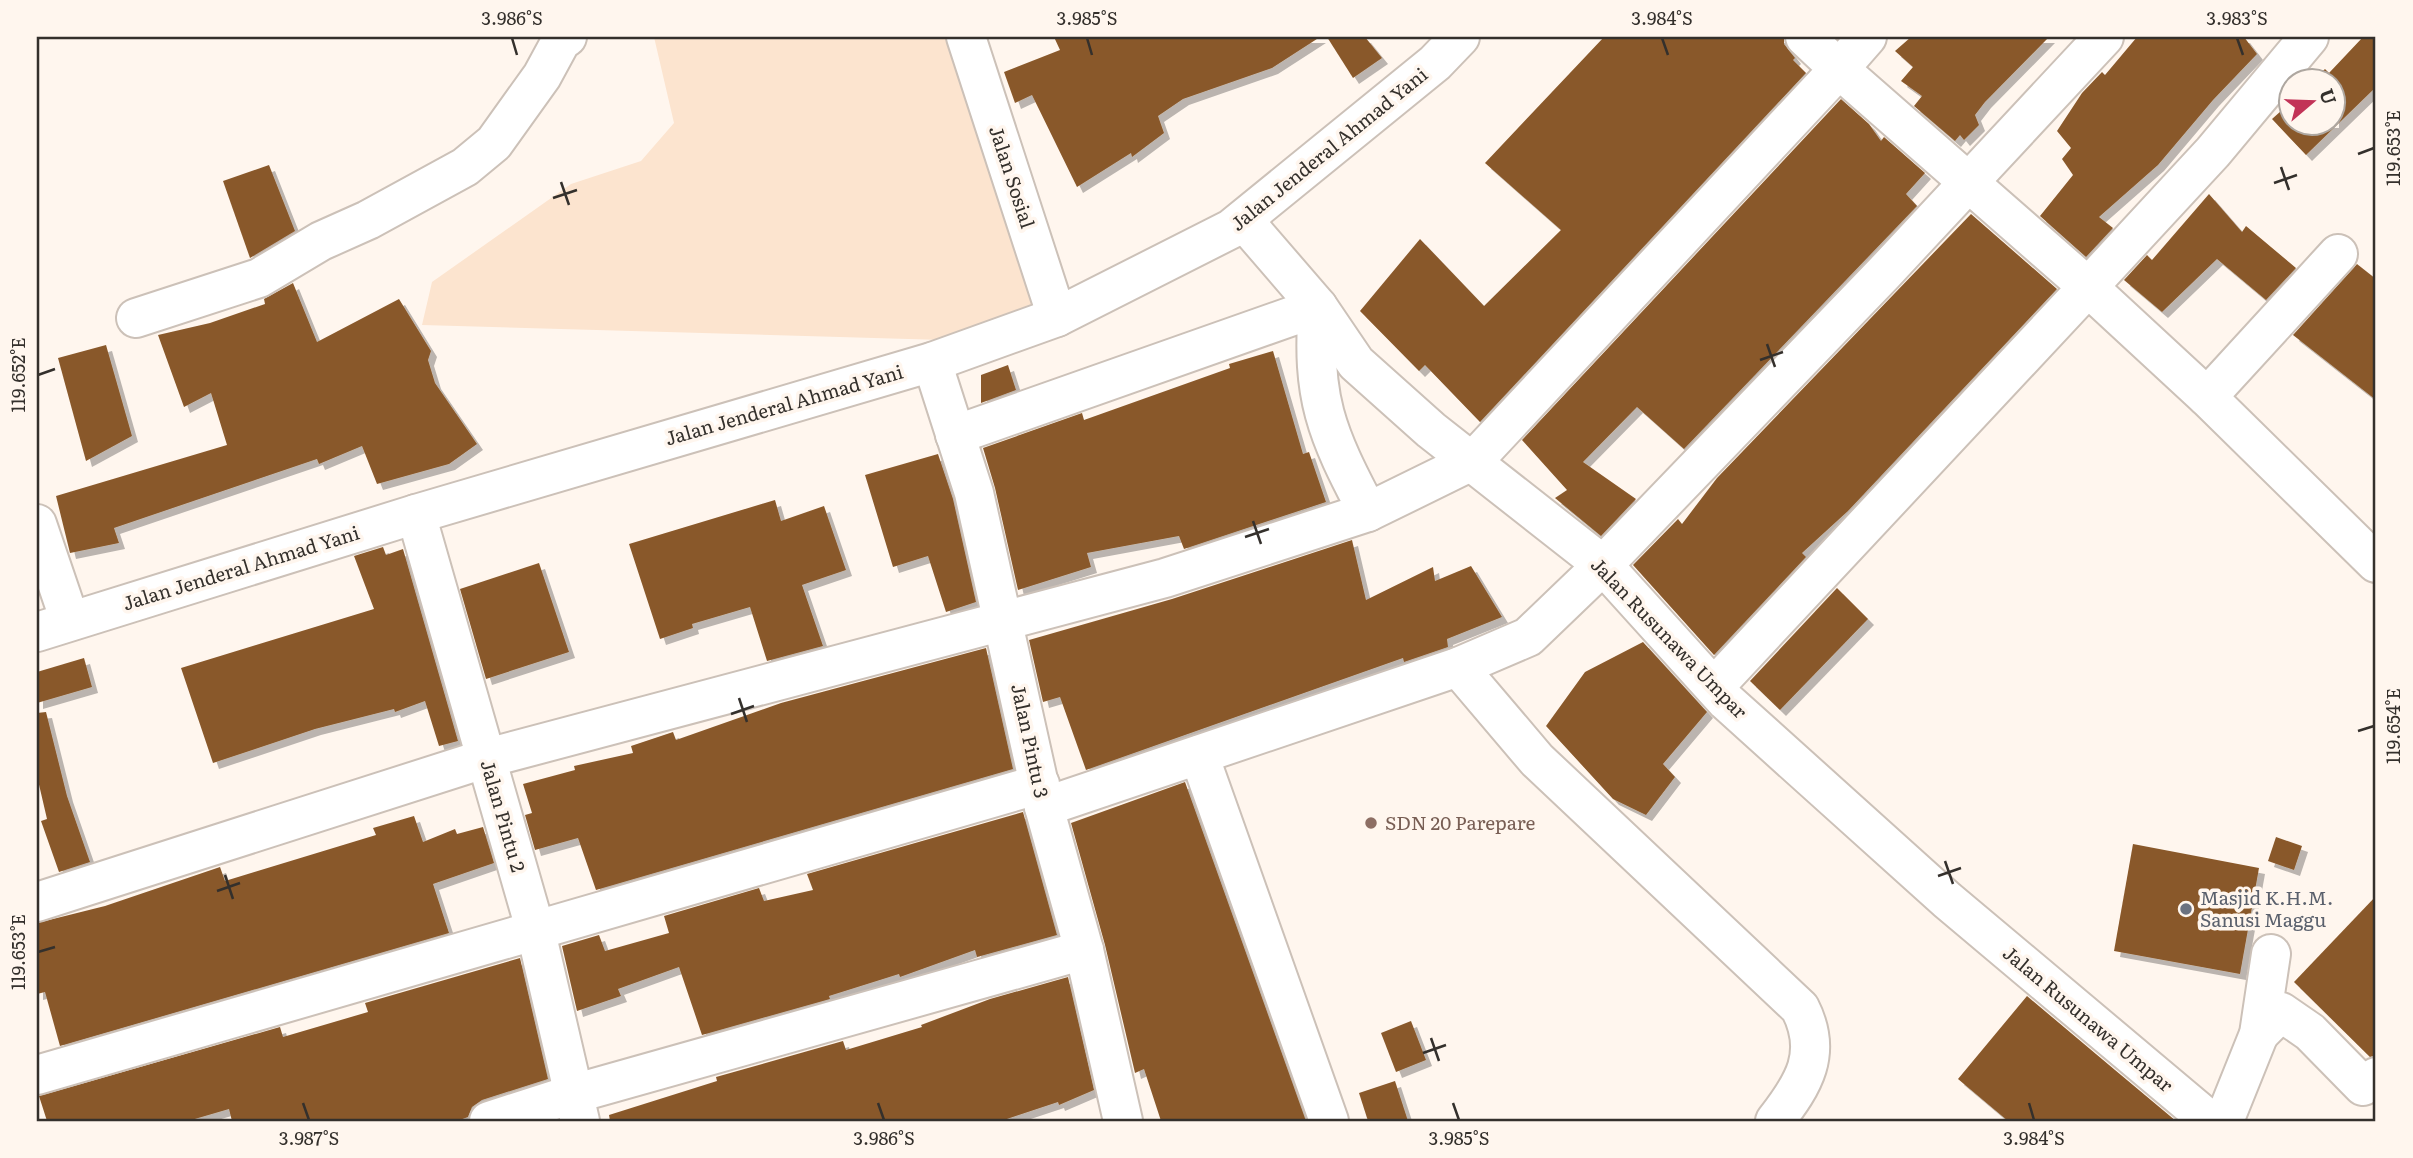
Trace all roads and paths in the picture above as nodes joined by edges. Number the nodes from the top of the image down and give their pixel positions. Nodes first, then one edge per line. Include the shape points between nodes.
1 (567, 37) edge
2 (966, 37) edge
3 (1460, 37) edge
4 (1805, 37) edge
5 (1867, 37) edge
6 (2104, 37) edge
7 (2309, 37) edge
8 (1839, 69) junction
9 (1969, 183) junction
10 (1242, 220) junction
11 (2338, 254) dead end
12 (2088, 287) junction
13 (1318, 307) junction
14 (1057, 317) junction
15 (136, 318) dead end
16 (932, 362) junction
17 (2207, 397) junction
18 (955, 435) junction
19 (1474, 460) junction
20 (1368, 512) junction
21 (416, 514) junction
22 (37, 524) edge
23 (2376, 563) edge
24 (1603, 565) junction
25 (1005, 622) junction
26 (54, 627) edge
27 (1458, 667) junction
28 (1714, 687) junction
29 (1199, 755) junction
30 (487, 758) junction
31 (1042, 796) junction
32 (37, 901) edge
33 (536, 932) junction
34 (1084, 950) junction
35 (2271, 954) dead end
36 (2259, 1034) junction
37 (37, 1075) edge
38 (2376, 1077) edge
39 (576, 1108) edge
40 (1119, 1120) edge
41 (489, 1121) edge
42 (1329, 1121) edge
43 (1775, 1121) edge
44 (2210, 1121) edge
45 (2224, 1121) edge

1 - 15 main road via 494,143 465,167 321,240 259,278
2 - 14 main road, Jalan Sosial
3 - 10 main road, Jalan Jenderal Ahmad Yani via 1435,63
4 - 8 main road
5 - 8 main road
6 - 9 main road
7 - 12 main road via 2213,152
8 - 9 main road
8 - 19 main road
9 - 12 main road
9 - 24 main road
10 - 13 main road, Jalan Rusunawa Umpar
10 - 14 main road, Jalan Jenderal Ahmad Yani
11 - 17 main road
12 - 17 main road
12 - 28 main road
13 - 18 main road
13 - 19 main road, Jalan Rusunawa Umpar via 1356,363
13 - 20 main road via 1315,375 1325,423
14 - 16 main road, Jalan Jenderal Ahmad Yani
16 - 18 main road, Jalan Pintu 3
16 - 21 main road, Jalan Jenderal Ahmad Yani
17 - 23 main road
18 - 25 main road, Jalan Pintu 3
19 - 20 main road
19 - 24 main road, Jalan Rusunawa Umpar
20 - 25 main road via 1165,578
21 - 26 main road, Jalan Jenderal Ahmad Yani
21 - 30 main road, Jalan Pintu 2
22 - 26 main road
24 - 27 main road via 1528,637
24 - 28 main road, Jalan Rusunawa Umpar
25 - 30 main road
25 - 31 main road, Jalan Pintu 3
27 - 29 main road
27 - 43 main road via 1536,760 1800,1008 1809,1026 1812,1054 1796,1095
28 - 44 main road, Jalan Rusunawa Umpar via 1947,900
29 - 31 main road
29 - 42 main road
30 - 32 main road
30 - 33 main road, Jalan Pintu 2
31 - 33 main road
31 - 34 main road, Jalan Pintu 3
33 - 37 main road
33 - 39 main road, Jalan Pintu 2
34 - 39 main road
34 - 40 main road, Jalan Pintu 3
35 - 36 main road
36 - 38 main road via 2281,1012 2310,1032 2363,1086
36 - 45 main road
39 - 41 main road

